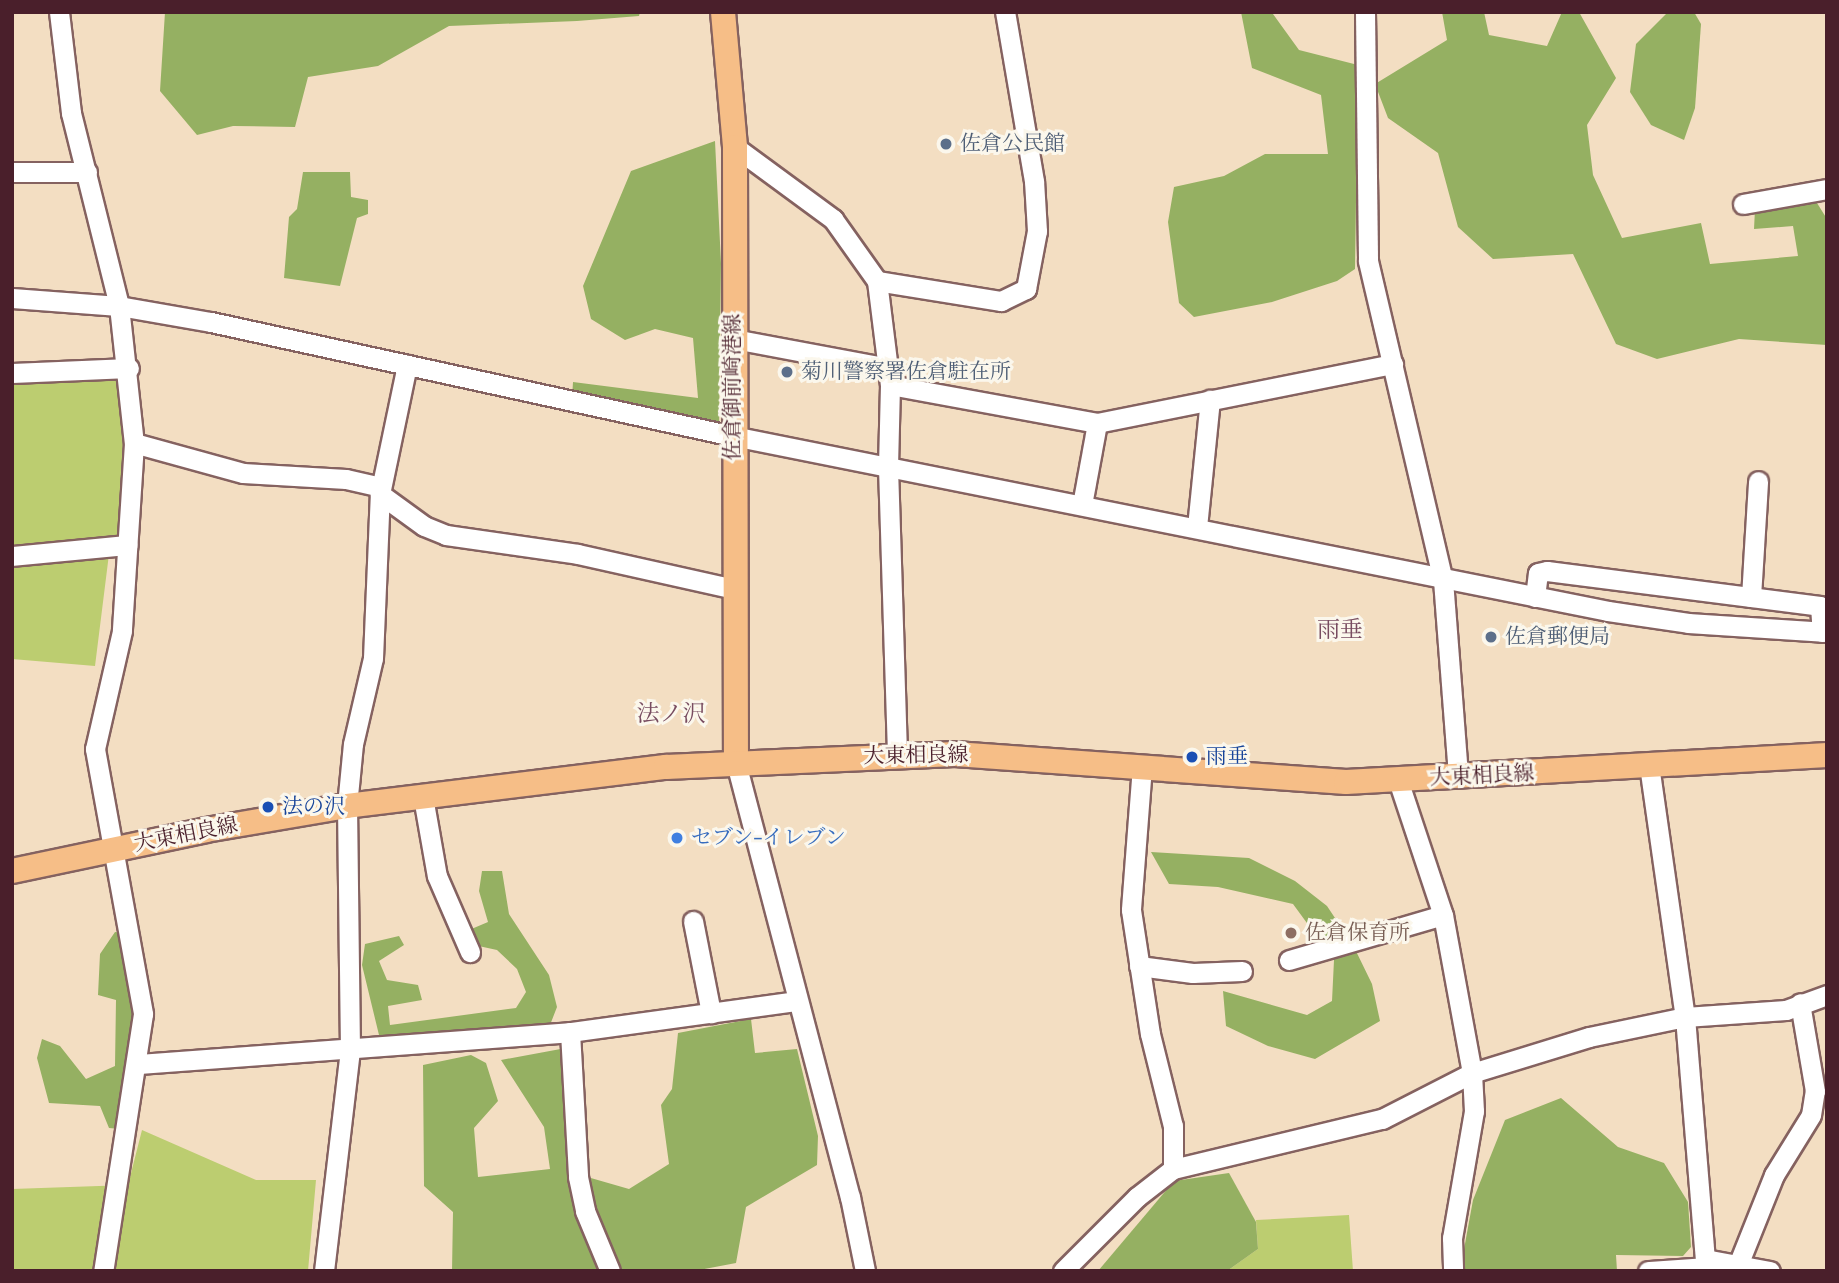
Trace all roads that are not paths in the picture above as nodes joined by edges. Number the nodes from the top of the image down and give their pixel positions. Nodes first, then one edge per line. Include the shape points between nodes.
1 (59, 12) edge
2 (723, 12) edge
3 (1006, 12) edge
4 (1365, 12) edge
5 (735, 147) junction
6 (12, 172) edge
7 (87, 172) junction
8 (1827, 189) edge
9 (1742, 204) dead end
10 (877, 281) junction
11 (12, 298) edge
12 (119, 306) junction
13 (734, 339) junction
14 (1393, 364) junction
15 (407, 365) junction
16 (130, 368) junction
17 (12, 373) edge
18 (889, 377) junction
19 (1210, 400) junction
20 (1097, 423) junction
21 (733, 436) junction
22 (134, 443) junction
23 (888, 467) junction
24 (1758, 481) dead end
25 (380, 491) junction
26 (1082, 505) junction
27 (1197, 527) junction
28 (127, 545) junction
29 (12, 556) edge
30 (1443, 580) junction
31 (734, 589) junction
32 (1535, 597) junction
33 (1751, 597) junction
34 (1825, 632) edge
35 (897, 755) junction
36 (1827, 755) edge
37 (736, 763) junction
38 (1649, 765) junction
39 (1142, 766) junction
40 (1458, 777) junction
41 (1398, 780) junction
42 (423, 797) junction
43 (347, 806) junction
44 (116, 850) junction
45 (12, 871) edge
46 (1443, 915) junction
47 (693, 921) dead end
48 (470, 952) dead end
49 (1289, 960) dead end
50 (1139, 966) junction
51 (1242, 971) dead end
52 (1827, 995) edge
53 (797, 1001) junction
54 (1800, 1003) junction
55 (711, 1013) junction
56 (1685, 1017) junction
57 (570, 1032) junction
58 (350, 1050) junction
59 (138, 1064) junction
60 (1472, 1073) junction
61 (1173, 1170) junction
62 (1705, 1265) edge
63 (1738, 1265) junction
64 (103, 1271) edge
65 (324, 1271) edge
66 (610, 1271) edge
67 (865, 1271) edge
68 (1063, 1271) edge
69 (1453, 1271) edge
70 (1648, 1271) edge
71 (1770, 1271) edge

1 - 7 street via 63,67
2 - 5 main road, 佐倉御前崎港線
3 - 10 street via 1034,181 1037,231 1026,289 1001,301
4 - 14 street via 1368,261
5 - 10 street via 834,219
5 - 13 main road, 佐倉御前崎港線
6 - 7 street
7 - 12 street
8 - 9 street
10 - 18 street
11 - 12 street
12 - 15 street
12 - 16 street
13 - 18 street
13 - 21 main road, 佐倉御前崎港線
14 - 19 street
14 - 30 street
15 - 21 street
15 - 25 street
16 - 17 street
16 - 22 street
18 - 20 street
18 - 23 street
19 - 20 street
19 - 27 street
20 - 26 street
21 - 23 street
21 - 31 main road, 佐倉御前崎港線
22 - 25 street via 243,472 346,480
22 - 28 street
23 - 26 street
23 - 35 street
24 - 33 street
25 - 31 street via 424,526 446,535 578,554
25 - 43 street via 373,658 353,744
26 - 27 street
27 - 30 street
28 - 29 street
28 - 44 street via 122,631 95,749
30 - 32 street
30 - 40 street
31 - 37 main road, 佐倉御前崎港線
32 - 33 street via 1538,573 1547,571
32 - 34 street via 1688,623
33 - 34 street via 1820,606
35 - 37 main road, 大東相良線
35 - 39 main road, 大東相良線 via 1021,756
36 - 38 main road, 大東相良線
37 - 42 main road, 大東相良線 via 666,766
37 - 53 street
38 - 40 main road, 大東相良線
38 - 56 street
39 - 41 main road, 大東相良線 via 1346,782
39 - 50 street via 1131,911
40 - 41 main road, 大東相良線
41 - 46 street
42 - 43 main road, 大東相良線
42 - 48 street via 437,876
43 - 44 main road, 大東相良線
43 - 58 street
44 - 45 main road, 大東相良線
44 - 59 street via 143,1014
46 - 49 street
46 - 60 street
47 - 55 street
50 - 51 street via 1193,973
50 - 61 street via 1173,1126
52 - 54 street
53 - 55 street
53 - 67 street via 850,1197
54 - 56 street via 1786,1010
54 - 63 street via 1815,1091 1811,1115 1774,1175
55 - 57 street
56 - 60 street via 1589,1037
56 - 62 street
57 - 58 street
57 - 66 street via 578,1177 585,1211
58 - 59 street
58 - 65 street
59 - 64 street
60 - 61 street via 1382,1119
60 - 69 street via 1474,1111 1452,1238
61 - 68 street via 1137,1197
62 - 63 street
62 - 70 street
63 - 71 street

